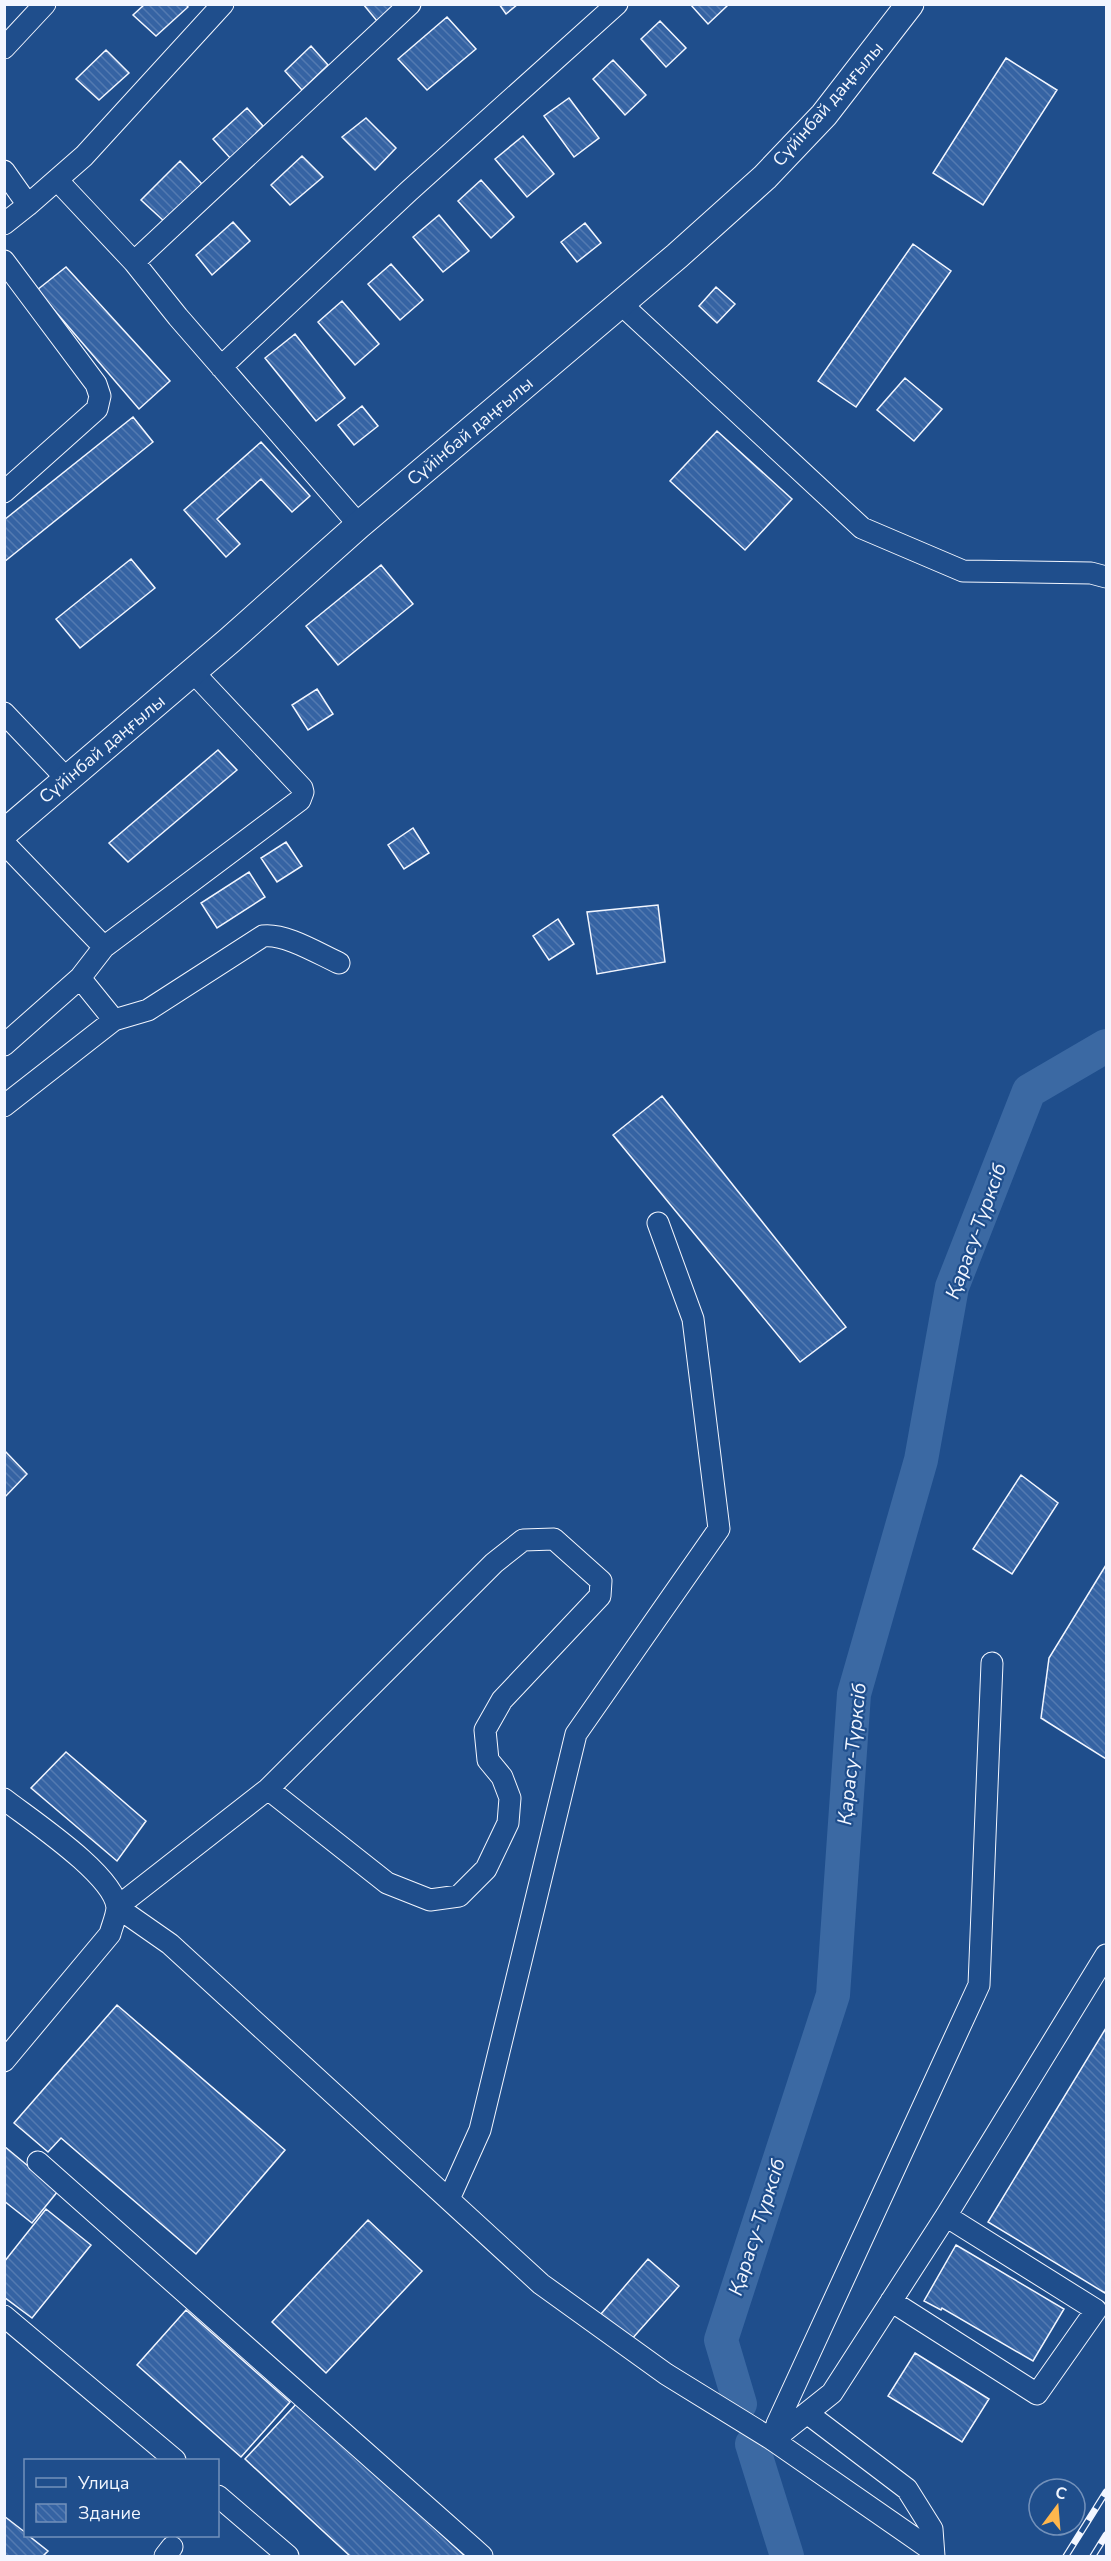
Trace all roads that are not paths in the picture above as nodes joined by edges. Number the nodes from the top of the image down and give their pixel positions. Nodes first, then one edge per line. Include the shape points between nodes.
1 (45, 4) edge
2 (223, 4) edge
3 (410, 4) edge
4 (617, 4) edge
5 (910, 4) edge
6 (4, 48) edge
7 (4, 171) edge
8 (58, 181) junction
9 (28, 205) junction
10 (4, 224) edge
11 (4, 261) edge
12 (134, 262) junction
13 (621, 304) junction
14 (221, 367) junction
15 (4, 492) edge
16 (359, 525) junction
17 (1107, 577) edge
18 (194, 672) junction
19 (4, 713) edge
20 (66, 778) junction
21 (4, 833) edge
22 (4, 843) edge
23 (104, 947) junction
24 (339, 963) dead end
25 (80, 978) junction
26 (114, 1020) junction
27 (4, 1045) edge
28 (4, 1106) edge
29 (658, 1223) dead end
30 (992, 1663) dead end
31 (268, 1789) junction
32 (4, 1799) edge
33 (117, 1907) junction
34 (1107, 1955) edge
35 (4, 2061) edge
36 (38, 2162) dead end
37 (449, 2199) junction
38 (946, 2216) junction
39 (891, 2301) junction
40 (4, 2316) edge
41 (807, 2413) junction
42 (773, 2440) junction
43 (174, 2459) edge
44 (219, 2497) edge
45 (933, 2554) edge
46 (288, 2556) edge
47 (482, 2556) edge

1 - 6 street
2 - 8 street
3 - 12 street
4 - 14 street via 409,190
5 - 13 main road, Сүйінбай даңғылы via 824,115 765,177
7 - 9 street
8 - 9 street
8 - 12 street
9 - 10 street
11 - 15 street via 96,384 100,396 97,410
12 - 14 street
13 - 16 main road, Сүйінбай даңғылы
13 - 17 street via 862,528 963,571 1091,573
14 - 16 street
16 - 18 main road, Сүйінбай даңғылы
18 - 20 main road, Сүйінбай даңғылы
18 - 23 street via 303,792 300,800
19 - 20 street
20 - 21 main road, Сүйінбай даңғылы
22 - 23 street
23 - 25 street
24 - 26 street via 284,938 263,936 148,1010
25 - 26 street
25 - 27 street
26 - 28 street
29 - 37 street via 693,1319 719,1529 576,1734 480,2130
30 - 42 street via 979,1985
31 - 31 street via 387,1883 430,1900 459,1896 486,1869 508,1822 510,1798 502,1777 488,1760 485,1730 502,1700 600,1596 601,1581 554,1539 524,1540 494,1563
31 - 33 street
32 - 33 street via 87,1863 109,1887
33 - 35 street via 110,1934
33 - 37 street via 170,1944
34 - 38 street
36 - 47 street
37 - 42 street via 541,2284 666,2374
38 - 39 street
38 - 39 street via 1096,2310 1037,2394
39 - 41 street via 832,2393
40 - 43 street
41 - 42 street
41 - 45 street via 907,2489 932,2529
42 - 45 street
44 - 46 street

